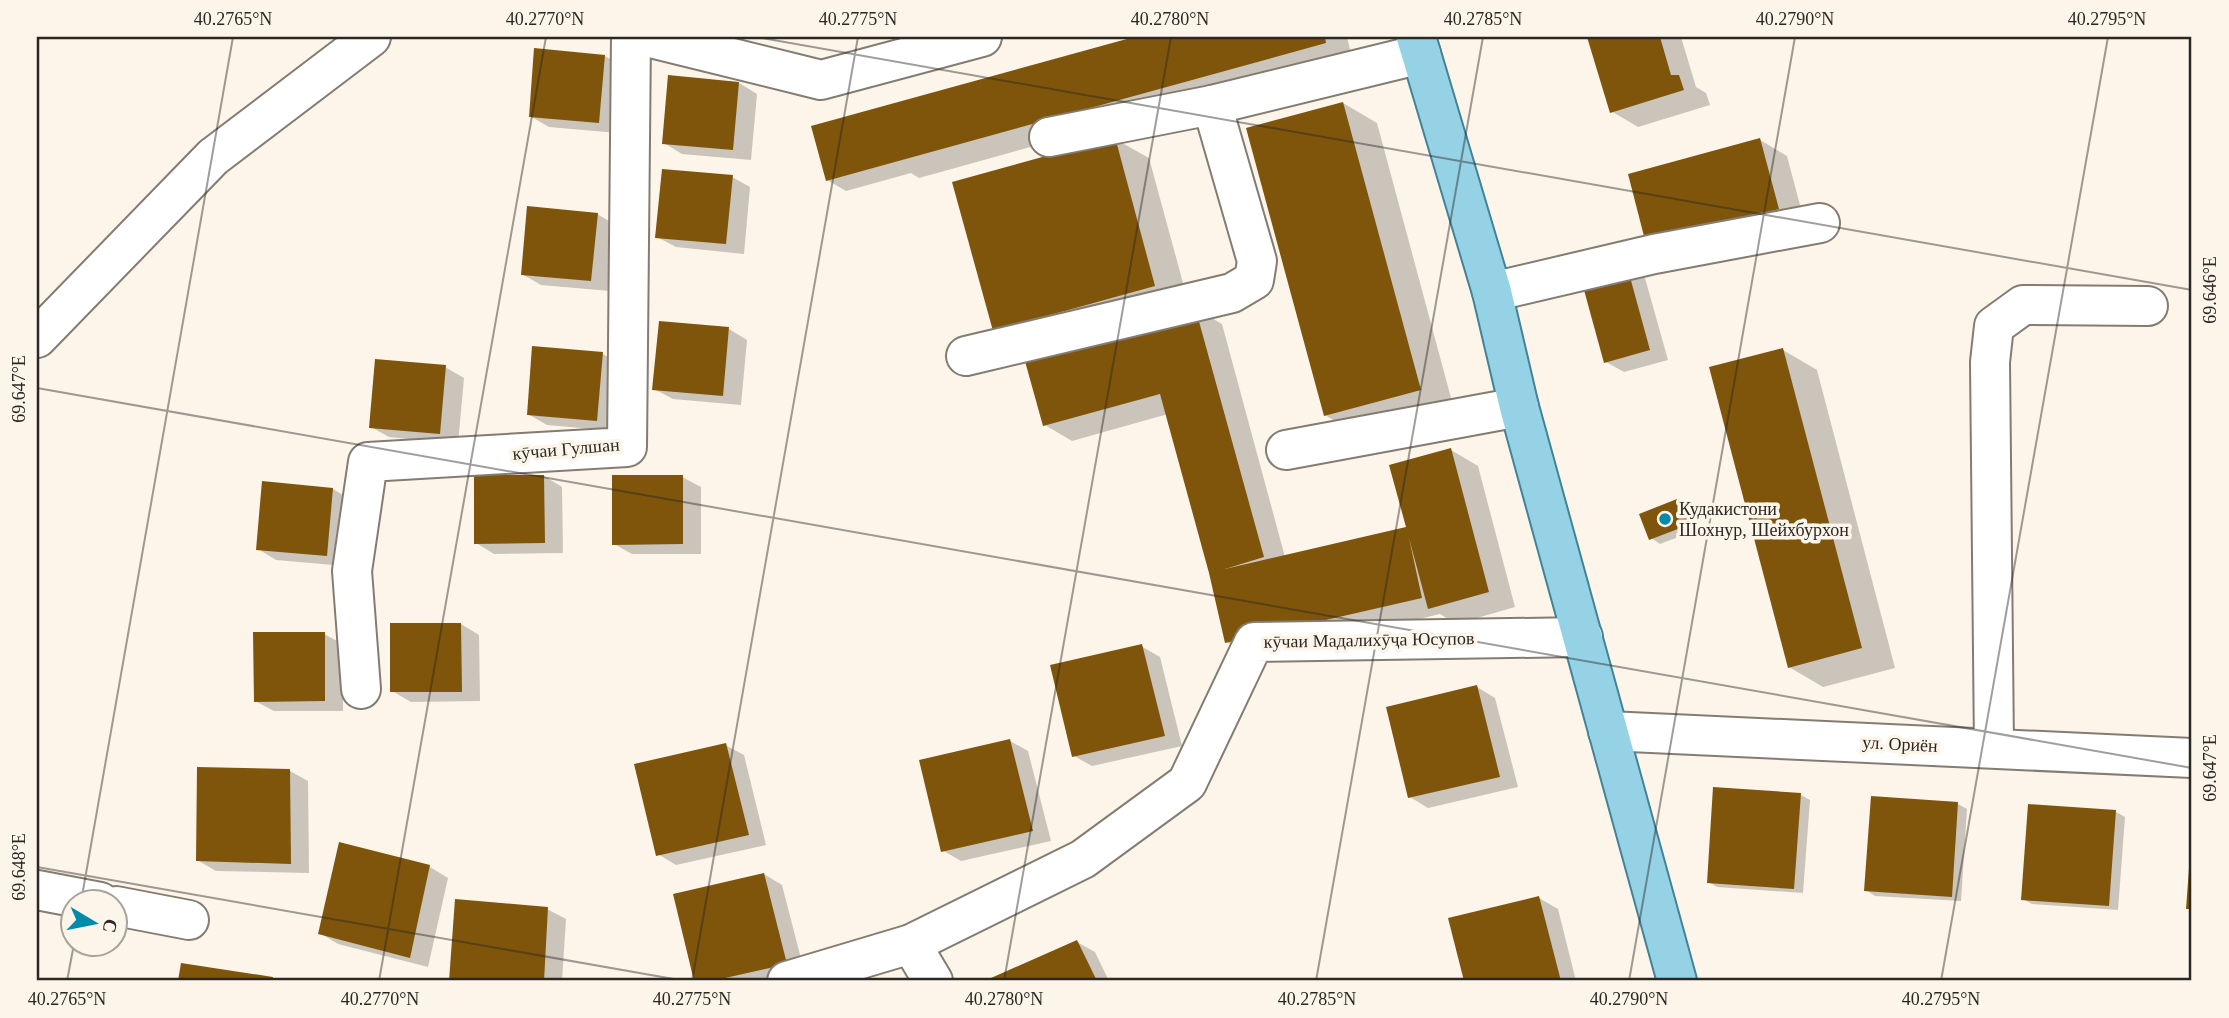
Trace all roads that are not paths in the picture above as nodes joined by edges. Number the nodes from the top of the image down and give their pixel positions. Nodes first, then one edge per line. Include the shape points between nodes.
1 (371, 37) edge
2 (631, 37) edge
3 (647, 37) edge
4 (982, 37) edge
5 (1418, 46) edge
6 (1212, 105) junction
7 (1049, 137) dead end
8 (1820, 223) dead end
9 (1492, 292) junction
10 (2148, 306) dead end
11 (37, 338) edge
12 (965, 356) dead end
13 (1519, 407) junction
14 (1286, 450) dead end
15 (1583, 638) junction
16 (361, 689) dead end
17 (1608, 730) junction
18 (1994, 748) junction
19 (2192, 758) edge
20 (37, 890) edge
21 (60, 894) edge
22 (130, 909) edge
23 (189, 920) dead end
24 (911, 944) junction
25 (787, 981) edge
26 (933, 981) edge
27 (1677, 981) edge

1 - 11 street via 214,157
2 - 16 street, кӯчаи Гулшан via 626,447 368,462 352,571
3 - 4 street via 821,80
5 - 6 street
5 - 9 main road
6 - 7 street
6 - 12 street via 1257,261 1254,280 1232,293
8 - 9 street via 1654,254
9 - 13 main road
10 - 18 street via 2023,305 1994,326 1990,362
13 - 14 street
13 - 15 main road
15 - 17 main road
15 - 24 street, кӯчаи Мадалихӯҷа Юсупов via 1254,642 1186,783 1083,859
17 - 18 street, ул. Ориён
17 - 27 main road
18 - 19 street, ул. Ориён
20 - 21 street
22 - 23 street
24 - 25 street, кӯчаи Мадалихӯҷа Юсупов
24 - 26 street

